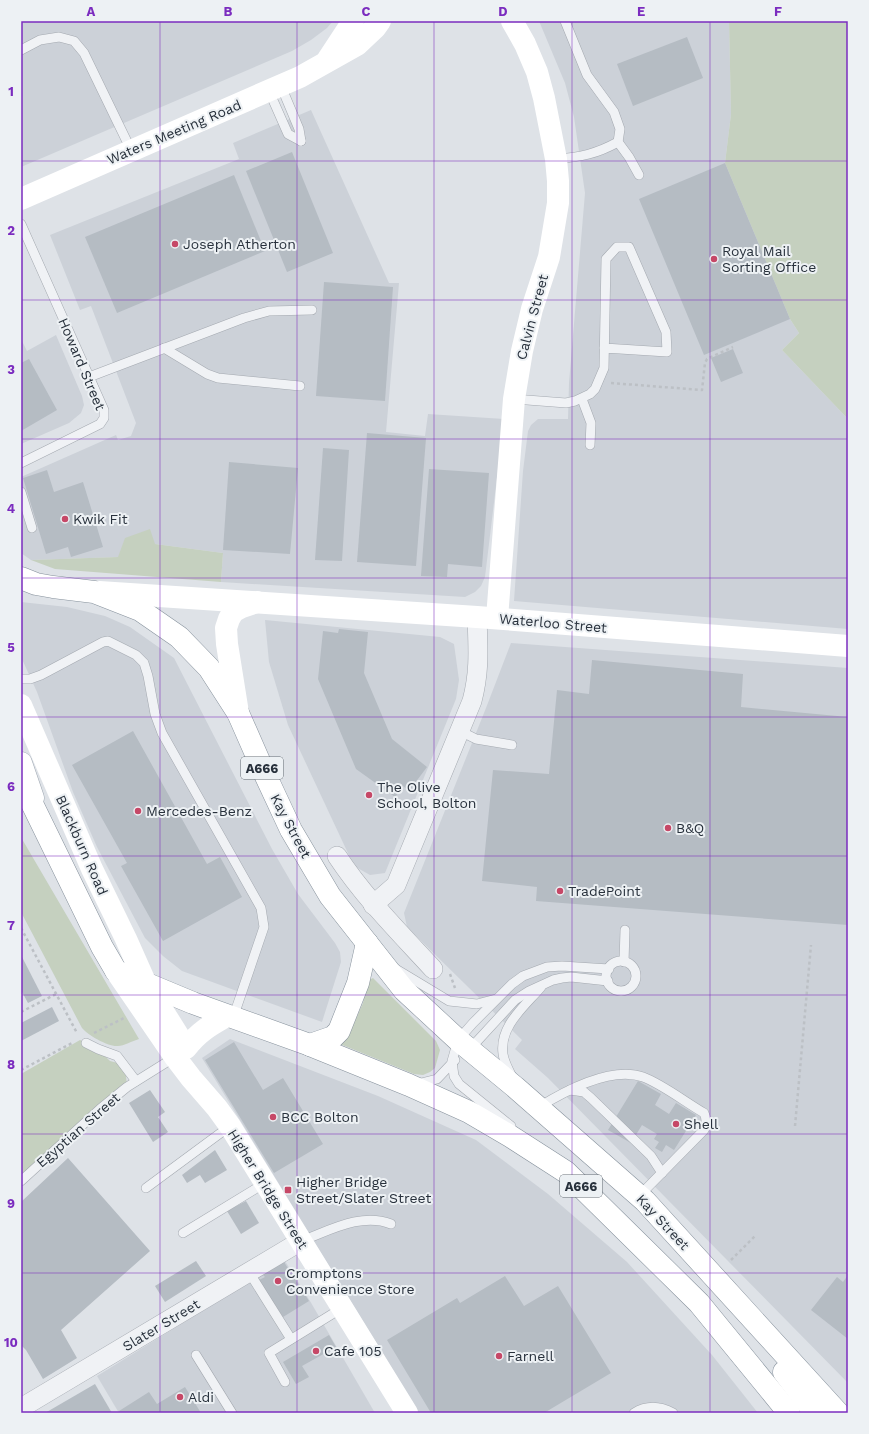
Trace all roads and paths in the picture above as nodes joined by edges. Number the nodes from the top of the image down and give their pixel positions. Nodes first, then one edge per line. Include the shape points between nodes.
1 (353, 21) edge
2 (380, 21) edge
3 (566, 21) edge
4 (512, 22) edge
5 (21, 50) edge
6 (324, 63) junction
7 (275, 88) junction
8 (618, 142) junction
9 (132, 150) junction
10 (556, 159) junction
11 (639, 175) dead end
12 (21, 199) edge
13 (21, 224) edge
14 (312, 310) dead end
15 (733, 347) dead end
16 (164, 348) junction
17 (604, 348) junction
18 (89, 377) junction
19 (598, 383) junction
20 (300, 386) dead end
21 (514, 399) junction
22 (582, 399) junction
23 (590, 445) dead end
24 (21, 463) edge
25 (21, 492) edge
26 (32, 528) dead end
27 (21, 578) edge
28 (21, 584) edge
29 (53, 587) junction
30 (94, 592) junction
31 (258, 602) junction
32 (487, 617) junction
33 (848, 646) edge
34 (21, 679) edge
35 (21, 705) edge
36 (238, 713) junction
37 (460, 731) junction
38 (512, 744) dead end
39 (21, 763) edge
40 (21, 781) edge
41 (21, 805) edge
42 (39, 817) junction
43 (337, 856) dead end
44 (373, 905) junction
45 (21, 928) edge
46 (625, 930) dead end
47 (811, 945) dead end
48 (102, 947) junction
49 (373, 952) junction
50 (624, 962) junction
51 (609, 968) junction
52 (433, 969) dead end
53 (116, 971) junction
54 (608, 981) junction
55 (146, 984) junction
56 (544, 984) junction
57 (56, 994) junction
58 (498, 999) junction
59 (142, 1008) junction
60 (21, 1012) edge
61 (230, 1017) junction
62 (83, 1041) junction
63 (310, 1044) junction
64 (464, 1044) junction
65 (181, 1052) junction
66 (452, 1061) junction
67 (21, 1070) edge
68 (136, 1081) junction
69 (410, 1085) junction
70 (515, 1087) junction
71 (570, 1090) junction
72 (539, 1107) junction
73 (230, 1126) junction
74 (795, 1126) dead end
75 (566, 1172) junction
76 (662, 1173) junction
77 (21, 1181) edge
78 (265, 1183) junction
79 (146, 1188) dead end
80 (639, 1196) junction
81 (391, 1224) dead end
82 (183, 1233) dead end
83 (755, 1236) dead end
84 (301, 1241) junction
85 (730, 1260) dead end
86 (704, 1266) junction
87 (249, 1272) junction
88 (342, 1308) junction
89 (291, 1339) junction
90 (196, 1354) dead end
91 (286, 1382) dead end
92 (21, 1408) edge
93 (232, 1413) edge
94 (407, 1413) edge
95 (634, 1413) edge
96 (673, 1413) edge
97 (789, 1413) edge
98 (815, 1413) edge
99 (838, 1413) edge

1 - 6 main road, Waters Meeting Road
2 - 6 main road, Waters Meeting Road via 357,45
3 - 8 lane via 587,75 614,112 620,130
4 - 10 main road, Calvin Street via 537,72
5 - 9 lane via 40,40 59,37 74,41 84,53
6 - 7 main road, Waters Meeting Road
7 - 7 lane via 299,129 301,141 288,134
7 - 9 main road, Waters Meeting Road
8 - 10 lane via 580,157
8 - 11 lane
9 - 12 main road, Waters Meeting Road
10 - 21 main road, Calvin Street via 558,202 555,227 549,257 532,309
13 - 18 lane, Howard Street
14 - 16 lane via 269,311
15 - 19 path via 707,359 702,390
16 - 18 lane
16 - 20 lane via 218,378
17 - 17 lane via 606,259 617,247 629,247 666,332 667,352
17 - 19 lane via 604,368
18 - 24 lane, Howard Street via 104,410 104,418 100,424
19 - 22 lane via 590,394
21 - 22 lane via 566,402
21 - 32 main road, Calvin Street
22 - 23 lane via 591,423
25 - 26 lane
27 - 29 main road, A666
28 - 29 main road, Kay Street / A666
29 - 30 main road, Kay Street / A666
30 - 31 main road, Waterloo Street
30 - 36 main road, Kay Street / A666 via 140,610 179,637 209,668
31 - 32 main road, Waterloo Street
31 - 36 main road via 233,612 226,628
32 - 33 main road, Waterloo Street
32 - 37 street via 477,684
34 - 61 lane via 41,676 108,641 136,655 144,663 155,714 162,733 260,908 264,927
35 - 55 main road, Blackburn Road via 92,869
36 - 49 main road, Kay Street / A666 via 291,830 330,896
37 - 38 lane via 476,739
37 - 44 street via 396,885
39 - 42 main road
40 - 42 main road, Blackburn Road
41 - 48 main road
42 - 48 main road, Blackburn Road
43 - 44 street
44 - 52 street
45 - 57 path
46 - 50 lane
47 - 74 path
48 - 53 main road, Blackburn Road
49 - 58 lane via 449,1001 477,1004
49 - 63 main road via 339,1031 333,1037
49 - 64 main road, Kay Street / A666 via 404,990
50 - 51 lane via 615,963
50 - 54 lane via 631,966 636,974 635,983 628,989 619,991
51 - 54 lane
51 - 58 lane via 547,967 523,976
53 - 55 main road, A666
53 - 59 main road, Higher Bridge Street
54 - 56 lane via 571,977
55 - 61 main road, A666
55 - 65 main road, Higher Bridge Street
56 - 64 lane via 515,1000
56 - 70 lane via 509,1024 502,1044 503,1056
57 - 60 path
57 - 62 path
58 - 64 lane via 473,1023
59 - 62 path
59 - 65 main road, Higher Bridge Street
61 - 63 main road, A666
61 - 65 main road via 198,1034
62 - 67 path
62 - 68 lane via 117,1056
63 - 69 main road, A666
64 - 66 lane, A666
64 - 66 lane
64 - 70 main road, Kay Street / A666
65 - 68 lane, Egyptian Street
65 - 73 main road, Higher Bridge Street via 200,1072 217,1108
66 - 69 lane via 437,1079
66 - 75 lane, A666 via 454,1076 459,1084
68 - 77 lane, Egyptian Street via 100,1109
69 - 75 main road, A666 via 469,1112
70 - 72 main road, Kay Street / A666
71 - 72 lane
71 - 76 lane via 584,1092 591,1098 651,1156
71 - 76 lane via 584,1083 619,1074 641,1076 704,1113 707,1124 704,1130
72 - 80 main road, Kay Street / A666
73 - 78 main road, Higher Bridge Street
73 - 79 lane
75 - 97 main road, A666 via 699,1303
76 - 80 lane
78 - 82 lane
78 - 84 main road, Higher Bridge Street
80 - 86 main road, Kay Street / A666
81 - 84 lane via 381,1220 363,1220
83 - 85 path
84 - 87 street, Slater Street
84 - 88 main road, Higher Bridge Street
86 - 98 main road, A666
86 - 99 main road, Kay Street / A666
87 - 89 lane
87 - 92 street, Slater Street
88 - 89 lane
88 - 94 main road, Higher Bridge Street
89 - 91 lane via 268,1353
90 - 93 lane
95 - 96 lane via 651,1407 664,1408

